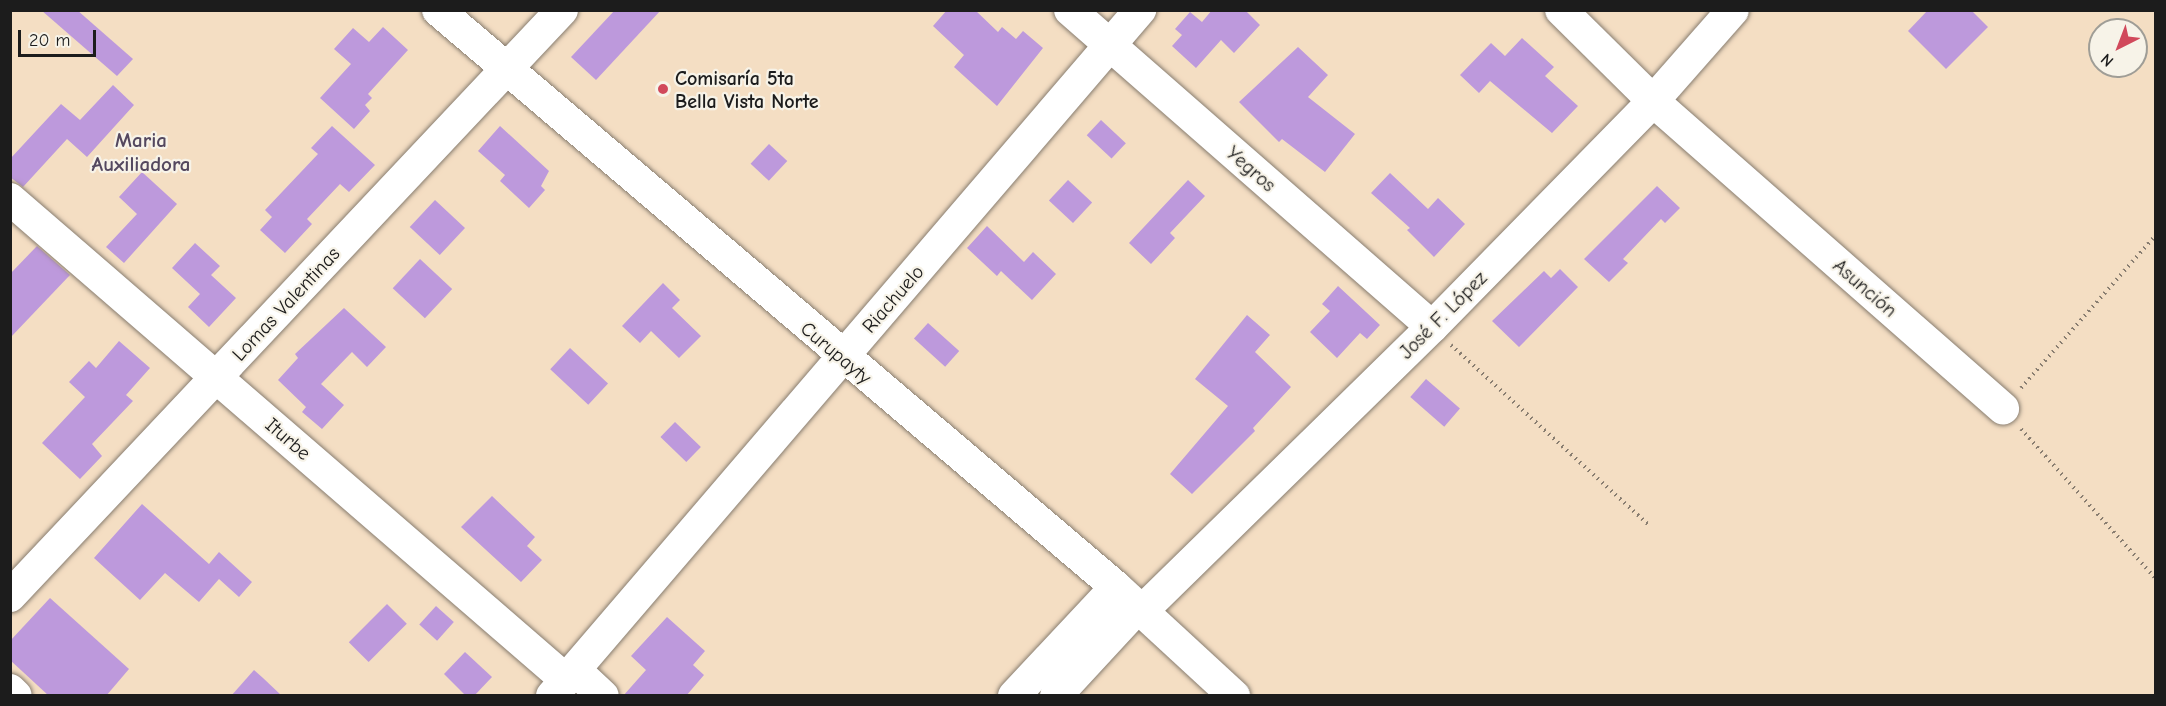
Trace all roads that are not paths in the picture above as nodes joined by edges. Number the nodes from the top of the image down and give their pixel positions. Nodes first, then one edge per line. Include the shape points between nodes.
1 (438, 10) edge
2 (562, 10) edge
3 (1070, 10) edge
4 (1140, 10) edge
5 (1561, 10) edge
6 (1733, 10) edge
7 (1111, 45) junction
8 (505, 71) junction
9 (1653, 101) junction
10 (10, 199) edge
11 (1432, 327) junction
12 (842, 358) junction
13 (217, 377) junction
14 (2003, 408) road end
15 (10, 596) edge
16 (1132, 602) junction
17 (564, 682) edge
18 (10, 690) edge
19 (16, 696) edge
20 (603, 696) edge
21 (1014, 696) edge
22 (1056, 696) edge
23 (1234, 696) edge

1 - 8 street, Curupayty
2 - 8 street, Lomas Valentinas
3 - 7 street, Yegros
4 - 7 street, Riachuelo
5 - 9 street, Asunción
6 - 9 street, José F. López
7 - 11 street, Yegros
7 - 12 street, Riachuelo
8 - 12 street, Curupayty
8 - 13 street, Lomas Valentinas
9 - 11 street, José F. López
9 - 14 street, Asunción
10 - 13 street, Iturbe
11 - 16 street, José F. López
12 - 16 street, Curupayty
12 - 17 street, Riachuelo
13 - 15 street, Lomas Valentinas
13 - 17 street, Iturbe
16 - 21 street
16 - 22 street
16 - 23 street, Curupayty
17 - 20 street, Iturbe
18 - 19 street

